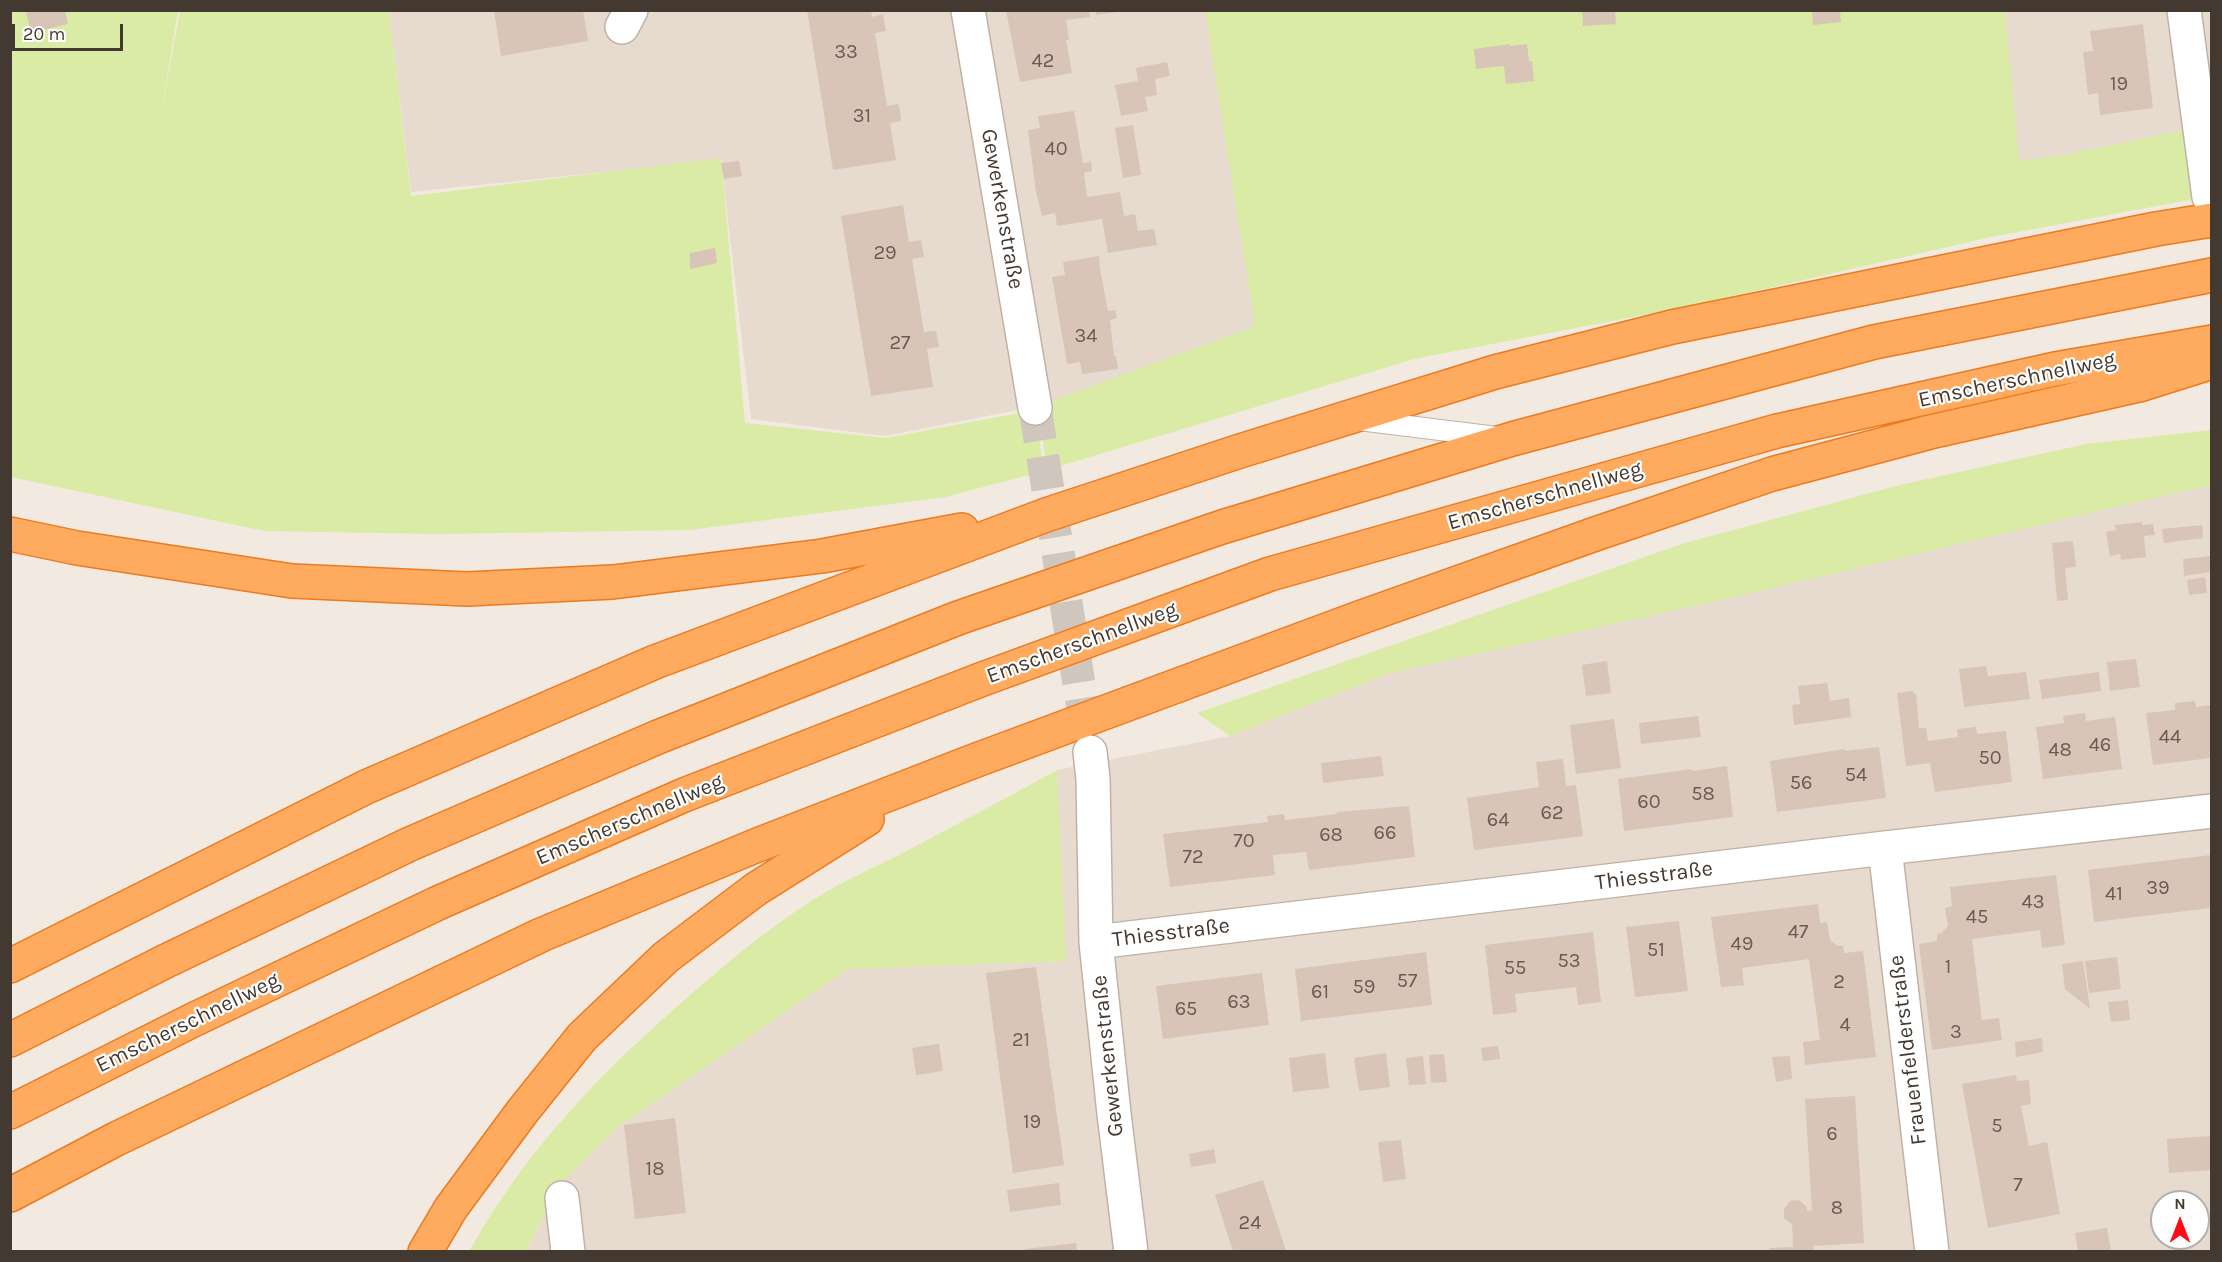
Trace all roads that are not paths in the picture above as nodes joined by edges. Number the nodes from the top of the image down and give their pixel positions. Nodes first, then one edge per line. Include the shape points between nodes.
1 (968, 10) edge
2 (2184, 10) edge
3 (2210, 208) edge
4 (2211, 275) edge
5 (2211, 342) edge
6 (2211, 362) edge
7 (1035, 408) tunnel mouth
8 (1345, 418) junction
9 (1512, 439) junction
10 (1046, 515) junction
11 (10, 534) edge
12 (1090, 752) tunnel mouth
13 (974, 761) junction
14 (2211, 812) edge
15 (1885, 848) junction
16 (1096, 942) junction
17 (10, 966) edge
18 (10, 1040) edge
19 (10, 1112) edge
20 (10, 1195) edge
21 (562, 1198) dead end
22 (425, 1251) edge
23 (568, 1251) edge
24 (1131, 1251) edge
25 (1932, 1251) edge

1 - 7 street, Gewerkenstraße
2 - 3 street
3 - 8 highway via 2156,229 1672,327 1495,372
4 - 9 highway via 1874,342
5 - 19 highway, Emscherschnellweg via 2055,369 1777,431 1270,574 980,680 684,795 428,908
6 - 13 highway via 2139,385 1930,432 1772,474 1381,610
8 - 9 lane
8 - 10 highway
9 - 18 highway via 1222,527 969,614 658,737 410,844
10 - 11 highway via 822,556 613,582 467,589 292,581
10 - 17 highway via 655,662 366,787
12 - 16 street, Gewerkenstraße
13 - 20 highway via 541,935 116,1139
13 - 22 highway via 855,825 756,889 666,957 582,1037 451,1208
14 - 15 street, Thiesstraße
15 - 16 street, Thiesstraße
15 - 25 street, Frauenfelderstraße
16 - 24 street, Gewerkenstraße
21 - 23 street

